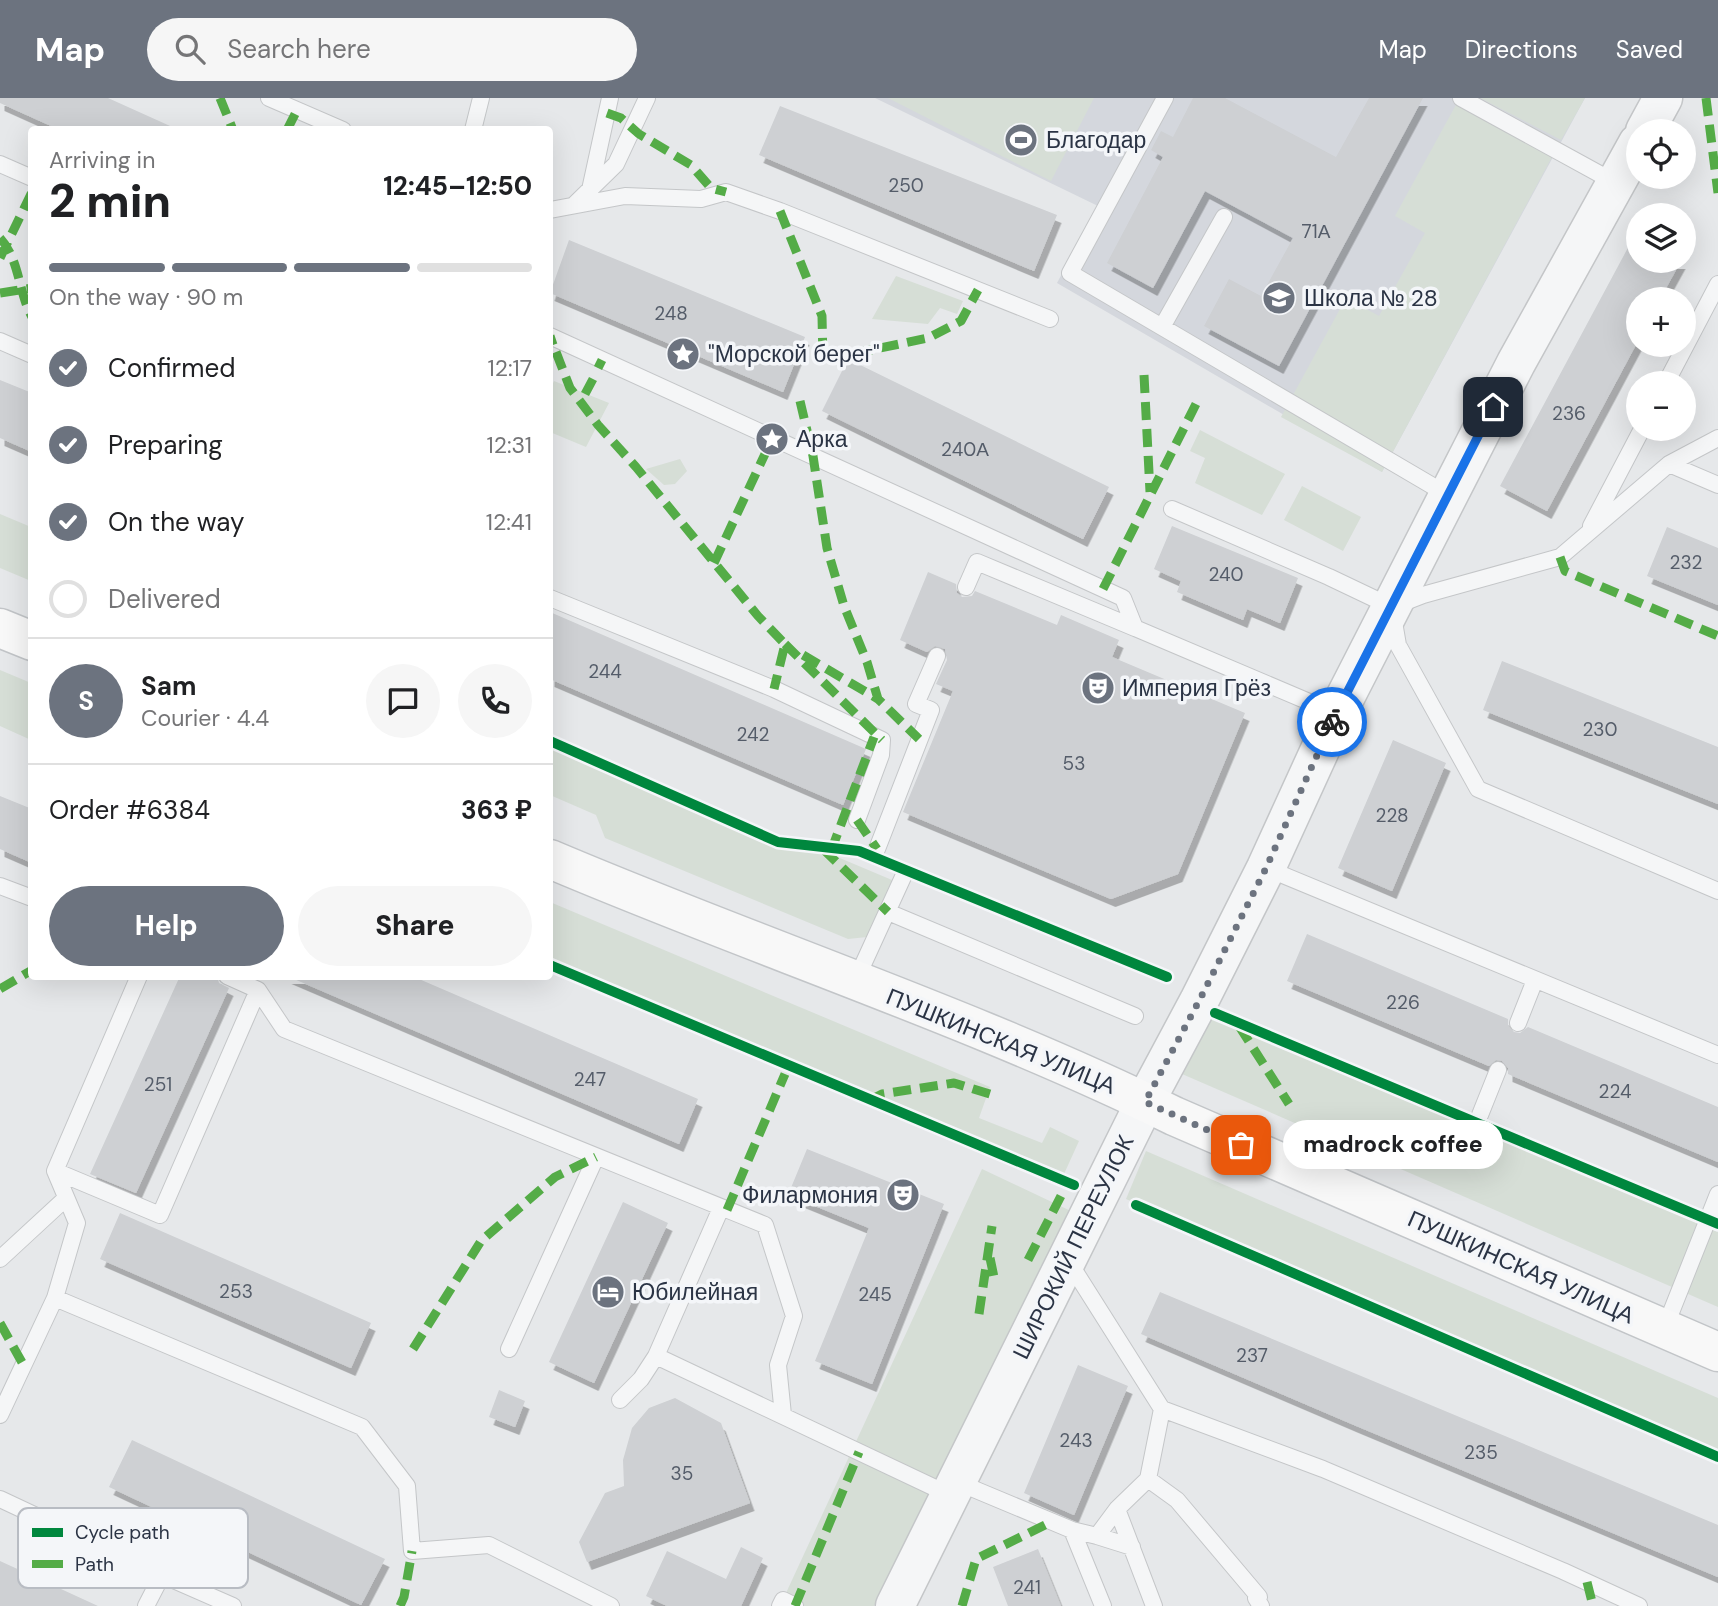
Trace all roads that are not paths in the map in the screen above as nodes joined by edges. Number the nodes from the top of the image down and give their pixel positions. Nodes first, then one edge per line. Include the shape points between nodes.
1 (270, 98) edge
2 (481, 98) edge
3 (610, 98) edge
4 (647, 98) edge
5 (1165, 98) edge
6 (1461, 98) edge
7 (1663, 98) edge
8 (1652, 119) edge
9 (335, 126) edge
10 (474, 126) edge
11 (0, 164) edge
12 (1626, 165) edge
13 (28, 176) edge
14 (1616, 183) junction
15 (590, 190) junction
16 (575, 204) junction
17 (553, 209) edge
18 (1224, 217) dead end
19 (1718, 284) edge
20 (1050, 319) dead end
21 (1162, 327) junction
22 (553, 337) edge
23 (0, 341) edge
24 (28, 353) edge
25 (1672, 371) edge
26 (1718, 438) edge
27 (1636, 441) edge
28 (1669, 464) junction
29 (1718, 485) edge
30 (1448, 495) junction
31 (1172, 509) dead end
32 (1587, 533) junction
33 (966, 587) dead end
34 (553, 599) edge
35 (1392, 607) junction
36 (0, 628) edge
37 (1135, 628) junction
38 (28, 639) edge
39 (937, 656) dead end
40 (1335, 718) junction
41 (857, 820) dead end
42 (877, 849) dead end
43 (553, 860) edge
44 (1266, 868) junction
45 (904, 877) dead end
46 (0, 886) edge
47 (1718, 891) edge
48 (28, 896) edge
49 (888, 912) junction
50 (137, 980) edge
51 (236, 980) edge
52 (1535, 980) junction
53 (855, 982) junction
54 (258, 990) junction
55 (1135, 1016) dead end
56 (1518, 1023) dead end
57 (1718, 1055) edge
58 (1498, 1070) dead end
59 (1145, 1102) junction
60 (1479, 1115) dead end
61 (596, 1157) junction
62 (55, 1171) junction
63 (1718, 1194) edge
64 (66, 1198) junction
65 (721, 1208) junction
66 (0, 1259) edge
67 (1067, 1259) junction
68 (55, 1298) junction
69 (1664, 1330) junction
70 (509, 1349) dead end
71 (1718, 1352) edge
72 (656, 1356) junction
73 (620, 1400) dead end
74 (1162, 1409) junction
75 (0, 1415) edge
76 (783, 1415) junction
77 (1148, 1479) junction
78 (954, 1489) junction
79 (0, 1499) edge
80 (19, 1508) edge
81 (1117, 1509) junction
82 (1072, 1530) junction
83 (1097, 1536) junction
84 (1132, 1547) junction
85 (155, 1588) edge
86 (192, 1588) edge
87 (602, 1604) edge
88 (146, 1606) edge
89 (233, 1606) edge
90 (780, 1606) edge
91 (795, 1606) edge
92 (895, 1606) edge
93 (1103, 1606) edge
94 (1154, 1606) edge
95 (1261, 1606) edge
96 (1639, 1606) edge

1 - 9 lane
2 - 10 lane
3 - 15 lane
4 - 15 lane via 616,164
5 - 21 lane via 1070,273
6 - 14 lane
7 - 8 street
11 - 13 lane
12 - 14 street, ШИРОКИЙ ПЕРЕУЛОК
14 - 30 street, ШИРОКИЙ ПЕРЕУЛОК
15 - 16 lane
16 - 17 lane
16 - 20 lane via 625,196 701,199 726,192
18 - 21 lane
19 - 25 lane
21 - 30 lane
22 - 37 lane via 1123,598
23 - 24 lane
26 - 28 lane
27 - 32 lane
28 - 29 lane
28 - 32 lane
30 - 35 street, ШИРОКИЙ ПЕРЕУЛОК
31 - 35 lane
32 - 35 lane via 1560,557
33 - 37 lane via 977,562
34 - 41 lane via 882,740 881,755
35 - 40 street, ШИРОКИЙ ПЕРЕУЛОК
35 - 47 lane via 1398,645 1478,789
36 - 38 main road
37 - 40 lane via 1314,704
39 - 42 lane via 916,704 931,710
40 - 44 street, ШИРОКИЙ ПЕРЕУЛОК
43 - 53 main road, ПУШКИНСКАЯ УЛИЦА
44 - 52 lane
44 - 59 street, ШИРОКИЙ ПЕРЕУЛОК
45 - 49 lane
46 - 48 lane
49 - 53 lane
49 - 55 lane
50 - 62 lane
51 - 54 lane
52 - 56 lane
52 - 57 lane
53 - 59 main road, ПУШКИНСКАЯ УЛИЦА via 1019,1046
54 - 61 lane via 284,1029
54 - 62 lane via 160,1215
58 - 60 lane
59 - 67 street, ШИРОКИЙ ПЕРЕУЛОК
59 - 69 main road, ПУШКИНСКАЯ УЛИЦА
61 - 65 lane
61 - 70 lane
62 - 64 lane
63 - 69 lane
64 - 66 lane
64 - 68 lane via 77,1223
65 - 72 lane
65 - 76 lane via 765,1225 794,1316 778,1365
67 - 74 lane
67 - 78 street, ШИРОКИЙ ПЕРЕУЛОК
68 - 75 lane
68 - 87 lane via 362,1427 407,1486 412,1551 489,1545
69 - 71 main road, ПУШКИНСКАЯ УЛИЦА
72 - 73 lane
72 - 76 lane
74 - 77 lane
74 - 96 lane via 1323,1469
76 - 78 lane
77 - 81 lane
77 - 95 lane via 1177,1500 1259,1597
78 - 82 lane
78 - 92 street, ШИРОКИЙ ПЕРЕУЛОК
79 - 80 lane
81 - 83 lane
81 - 84 lane
82 - 83 lane
82 - 93 lane
83 - 84 lane
84 - 94 lane
85 - 88 lane
86 - 89 lane
90 - 91 lane via 783,1600

